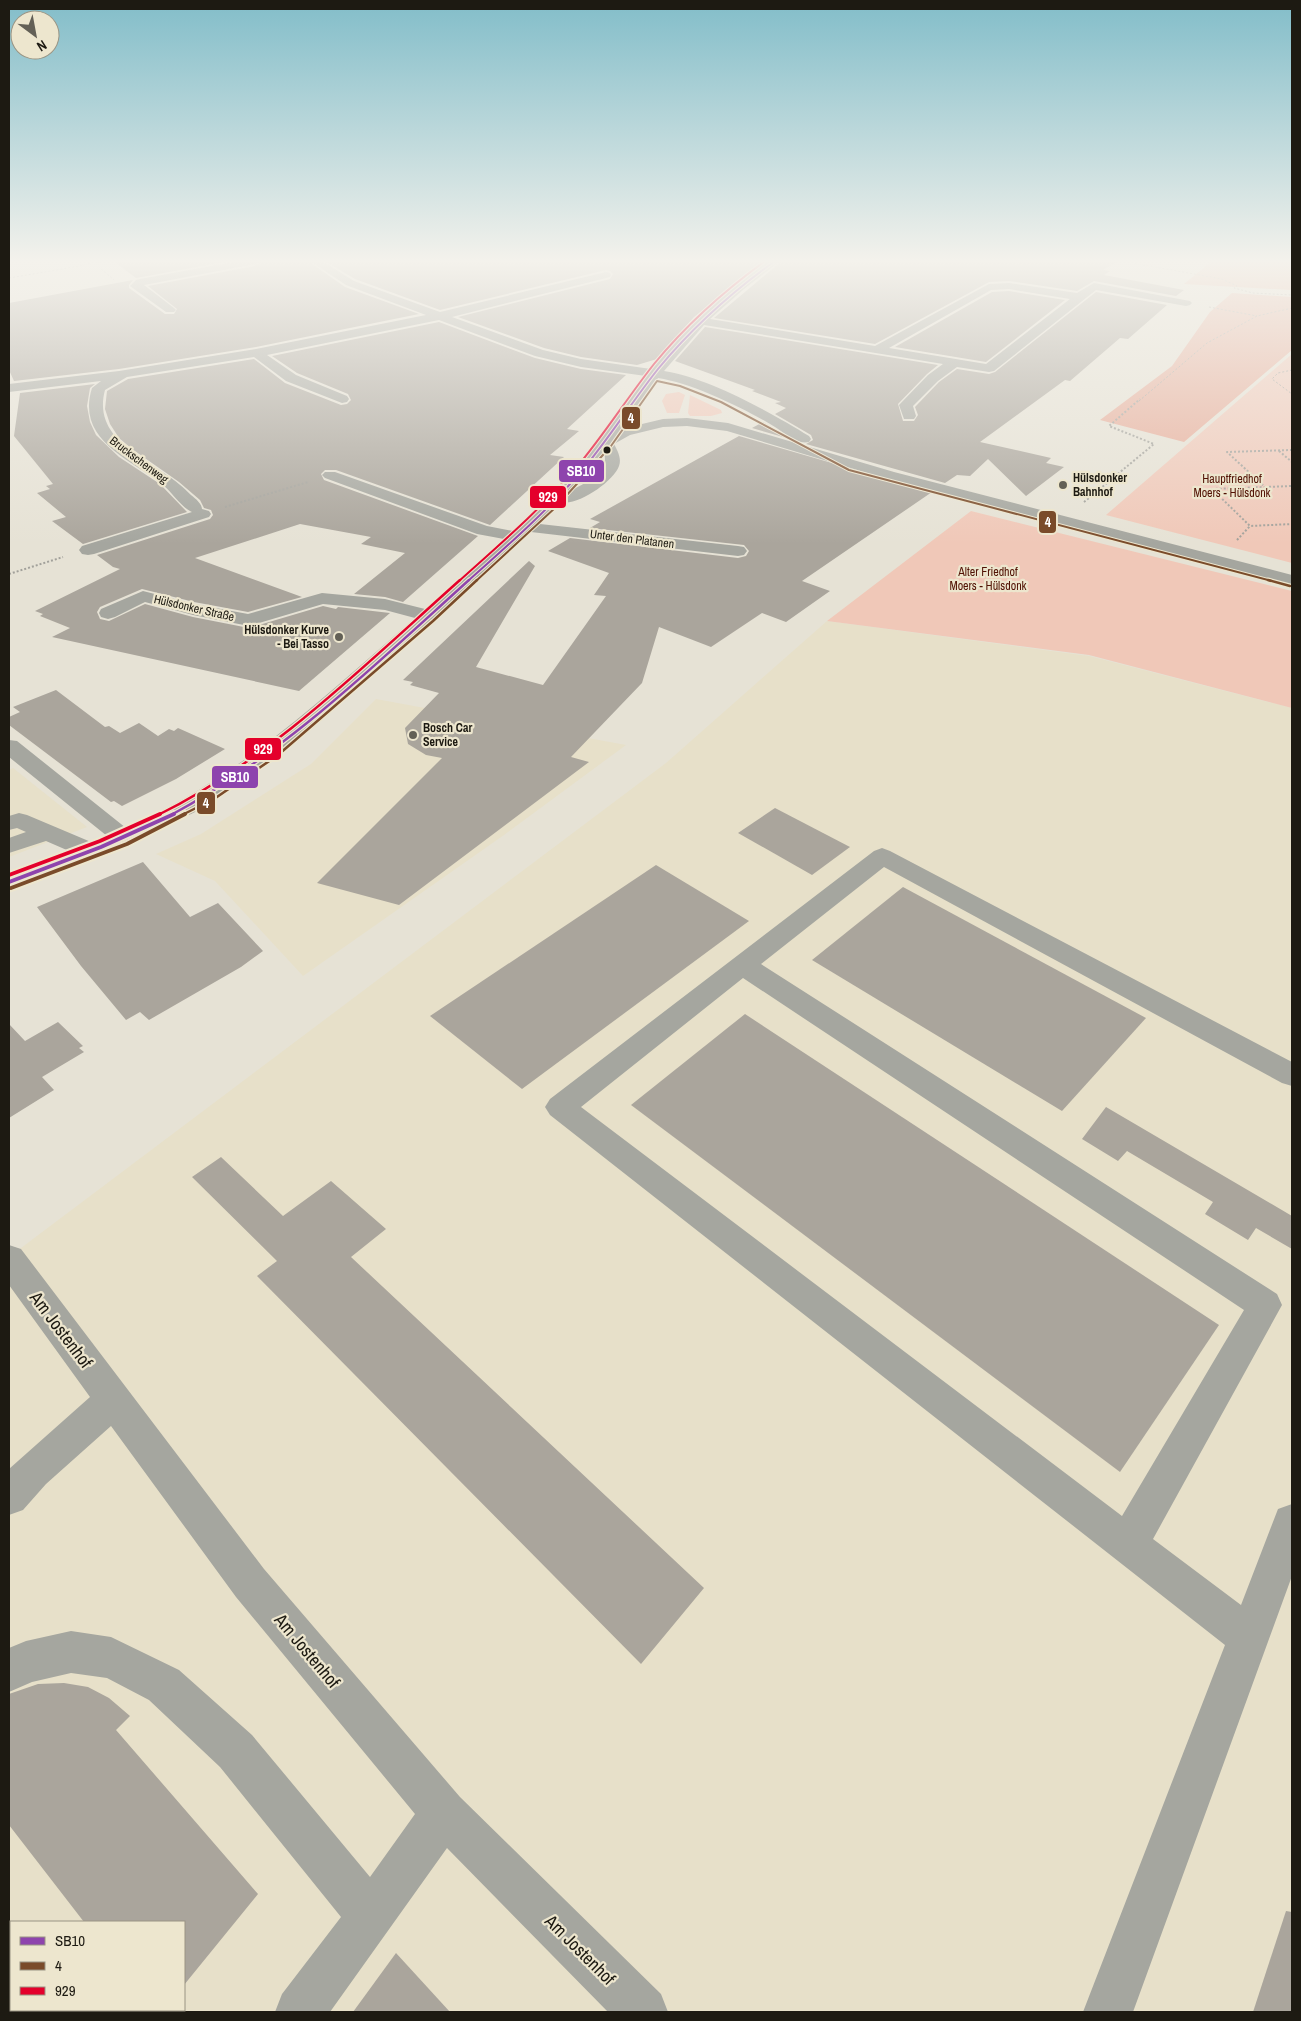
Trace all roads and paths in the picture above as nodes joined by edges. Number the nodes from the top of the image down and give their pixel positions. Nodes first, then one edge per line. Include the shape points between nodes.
1 (243, 355) edge
2 (259, 355) edge
3 (549, 355) edge
4 (670, 355) edge
5 (915, 355) edge
6 (1005, 355) edge
7 (1192, 355) edge
8 (955, 362) junction
9 (1292, 370) edge
10 (124, 374) junction
11 (654, 375) junction
12 (9, 388) edge
13 (1292, 394) edge
14 (342, 399) dead end
15 (909, 416) dead end
16 (606, 442) junction
17 (799, 448) junction
18 (1279, 450) junction
19 (1292, 450) edge
20 (1292, 462) edge
21 (851, 464) junction
22 (330, 475) joint
23 (1292, 486) edge
24 (1265, 487) junction
25 (199, 511) junction
26 (1062, 521) junction
27 (1292, 524) edge
28 (521, 532) junction
29 (88, 550) joint
30 (738, 551) dead end
31 (9, 574) edge
32 (1292, 580) edge
33 (108, 613) dead end
34 (429, 616) junction
35 (9, 746) edge
36 (9, 823) edge
37 (41, 829) junction
38 (9, 835) edge
39 (124, 838) junction
40 (9, 846) edge
41 (90, 851) junction
42 (9, 882) edge
43 (742, 965) junction
44 (1292, 1075) edge
45 (9, 1259) edge
46 (113, 1400) junction
47 (9, 1496) edge
48 (1292, 1522) edge
49 (1128, 1544) junction
50 (1249, 1637) junction
51 (9, 1671) edge
52 (444, 1812) junction
53 (371, 1916) junction
54 (300, 2012) edge
55 (643, 2012) edge
56 (1108, 2012) edge

1 - 10 street, Bruckschenweg
2 - 14 street via 291,378
3 - 11 street
4 - 11 street
5 - 8 street
6 - 8 street via 989,368
7 - 26 path via 1109,426 1154,444
8 - 15 street via 932,378 906,405
9 - 13 path via 1278,373 1272,379
10 - 12 street
10 - 25 street, Bruckschenweg via 99,388 95,401 98,424 119,447 175,488
11 - 16 street
11 - 17 street via 734,412
11 - 21 street via 671,376 726,396
16 - 17 street via 642,427 687,422 736,429
16 - 28 street
17 - 21 street
18 - 19 path
18 - 20 path
18 - 24 path via 1227,452
21 - 26 street
22 - 25 path
22 - 28 street via 483,530
23 - 24 path
24 - 27 path via 1212,489 1250,526
25 - 29 street
26 - 32 street
28 - 30 street, Unter den Platanen
28 - 34 street
29 - 31 path
33 - 34 street, Hülsdonker Straße via 143,596 249,620 322,598 386,605
34 - 39 street via 274,750 210,793
35 - 39 street
36 - 37 street via 19,820
37 - 38 street
37 - 40 street
37 - 41 street
39 - 41 street
41 - 42 street
43 - 44 street via 882,856
43 - 49 street via 1265,1305
43 - 49 street via 560,1106
45 - 46 street, Am Jostenhof
46 - 47 street
46 - 52 street, Am Jostenhof via 250,1583
48 - 50 street
49 - 50 street
50 - 56 street
51 - 53 street via 26,1662 71,1652 111,1658 164,1685 236,1751
52 - 53 street
52 - 55 street, Am Jostenhof
53 - 54 street

